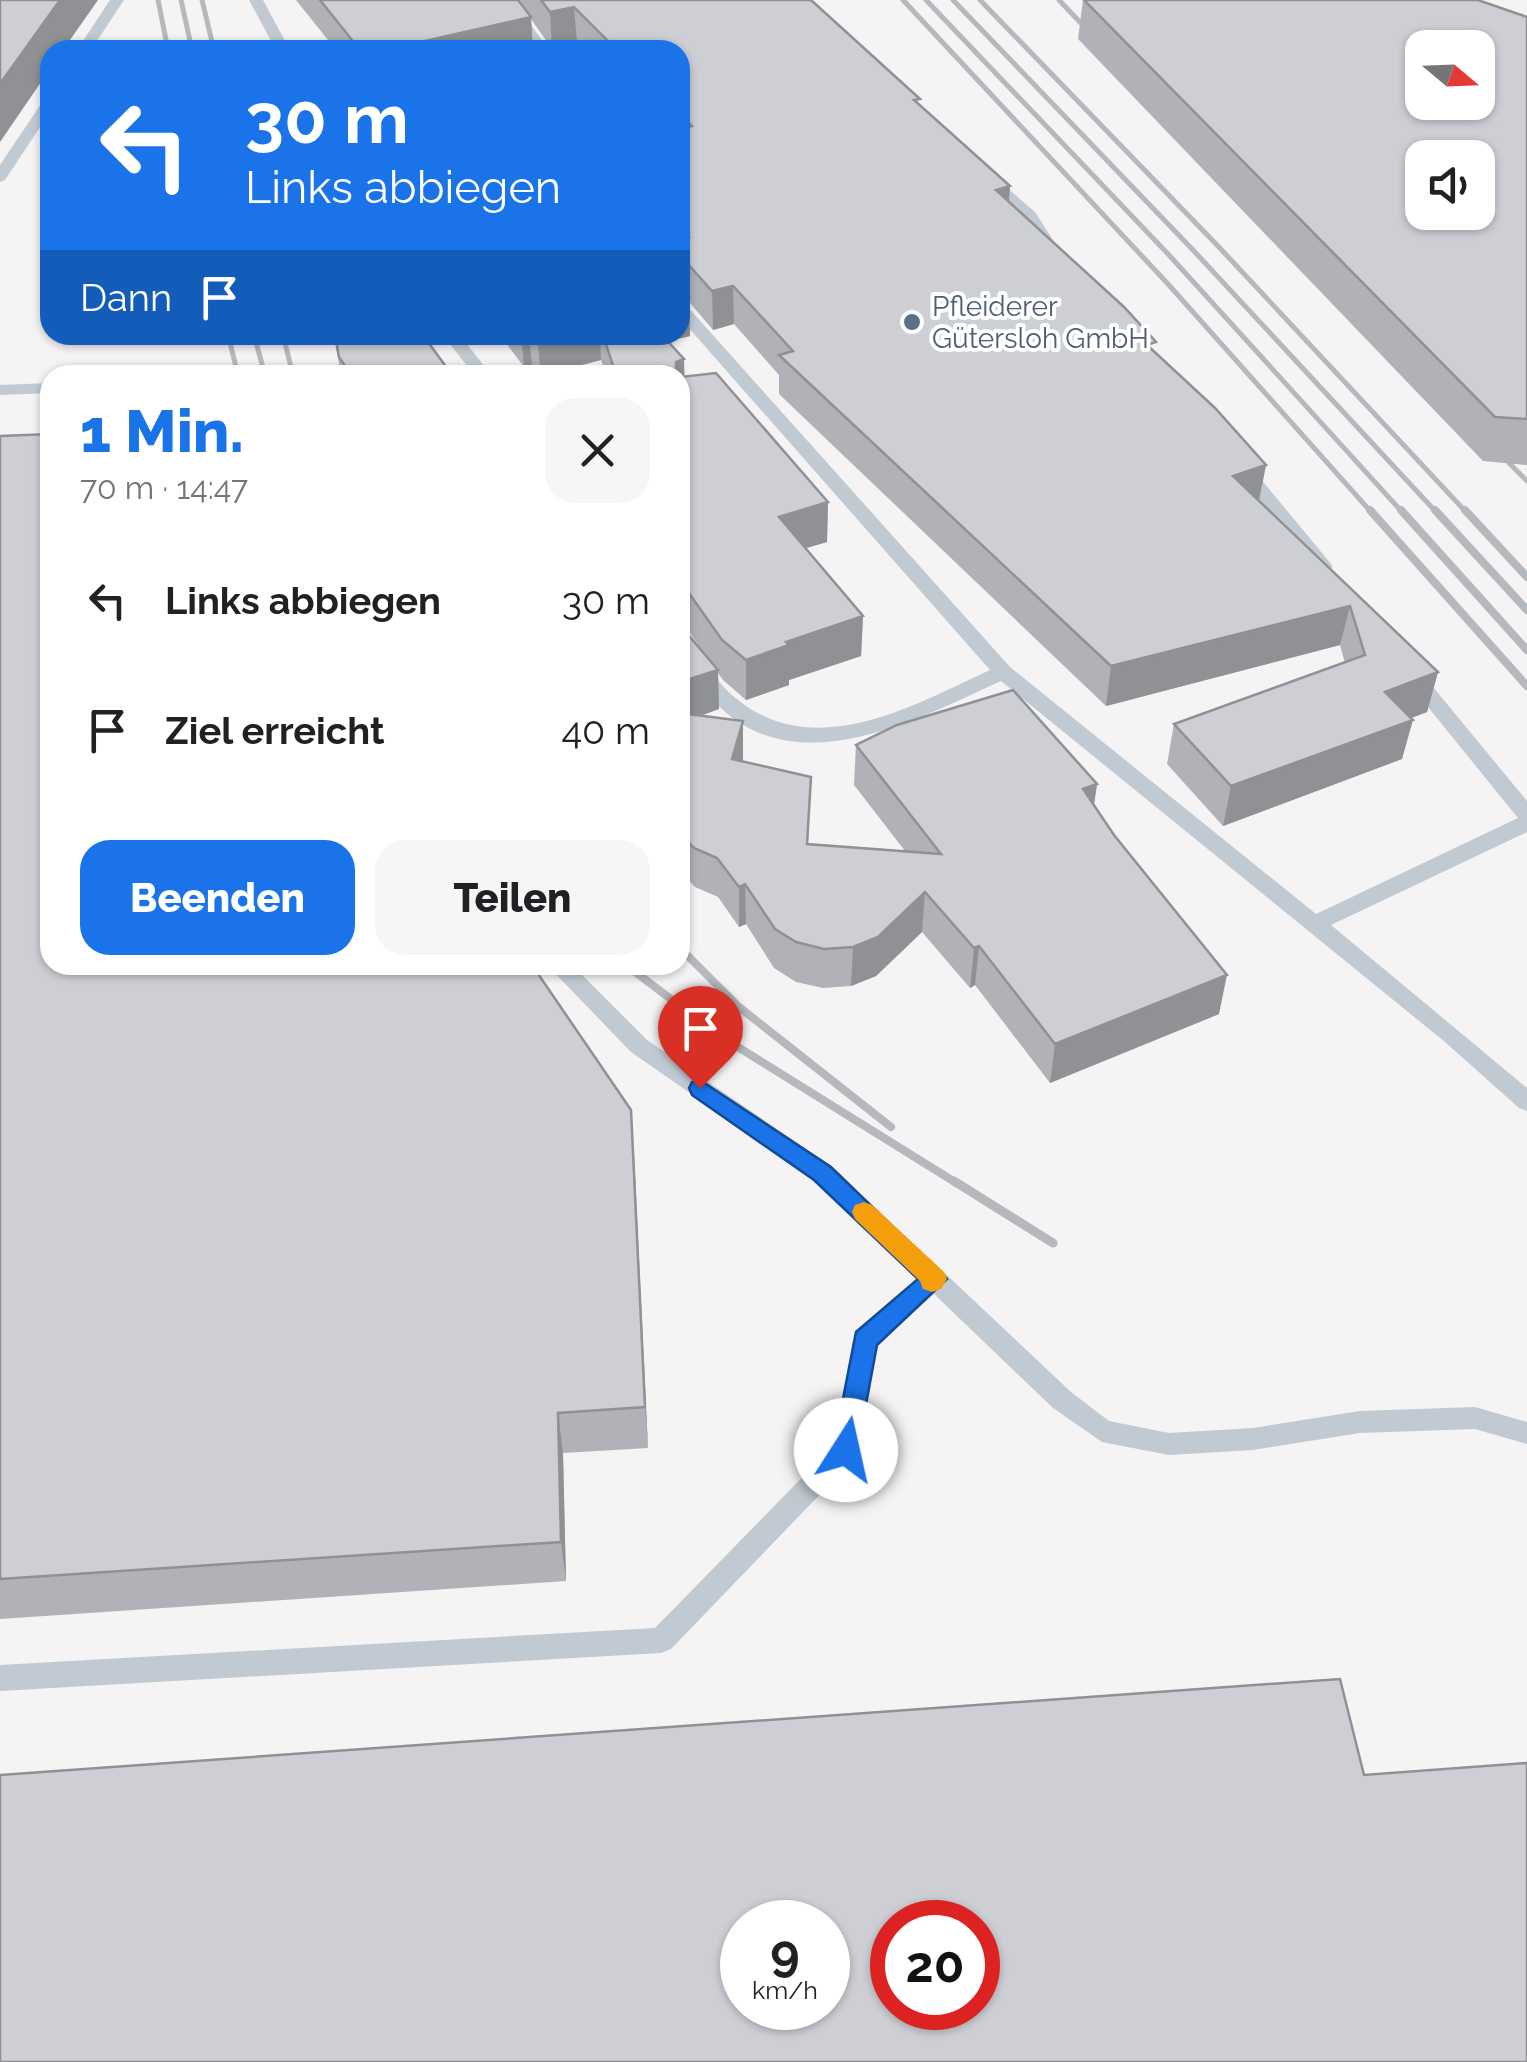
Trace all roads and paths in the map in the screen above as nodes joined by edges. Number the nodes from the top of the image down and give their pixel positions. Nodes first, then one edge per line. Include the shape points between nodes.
1 (117, 0) edge
2 (256, 0) edge
3 (506, 0) edge
4 (91, 40) edge
5 (278, 40) edge
6 (535, 40) edge
7 (40, 116) edge
8 (971, 164) edge
9 (0, 177) edge
10 (1057, 260) edge
11 (690, 321) edge
12 (459, 345) edge
13 (474, 365) edge
14 (40, 388) edge
15 (0, 390) edge
16 (1234, 459) edge
17 (1332, 577) edge
18 (690, 652) edge
19 (1405, 666) edge
20 (1004, 672) junction
21 (1527, 816) edge
22 (1527, 824) edge
23 (1314, 924) junction
24 (568, 975) edge
25 (1527, 1102) edge
26 (935, 1279) junction
27 (1527, 1433) edge
28 (0, 1678) edge

1 - 4 lane
2 - 5 lane
3 - 6 lane
7 - 9 lane
8 - 10 lane via 1029,215
11 - 20 lane via 742,390
12 - 13 lane
14 - 15 lane
16 - 17 lane
18 - 20 lane via 726,701 772,731 828,739 880,725
19 - 21 lane
20 - 23 lane
22 - 23 lane
23 - 25 lane
24 - 26 lane via 639,1046 823,1173
26 - 27 lane via 1102,1431 1169,1444 1360,1422 1476,1418
26 - 28 lane via 865,1340 846,1450 661,1640

